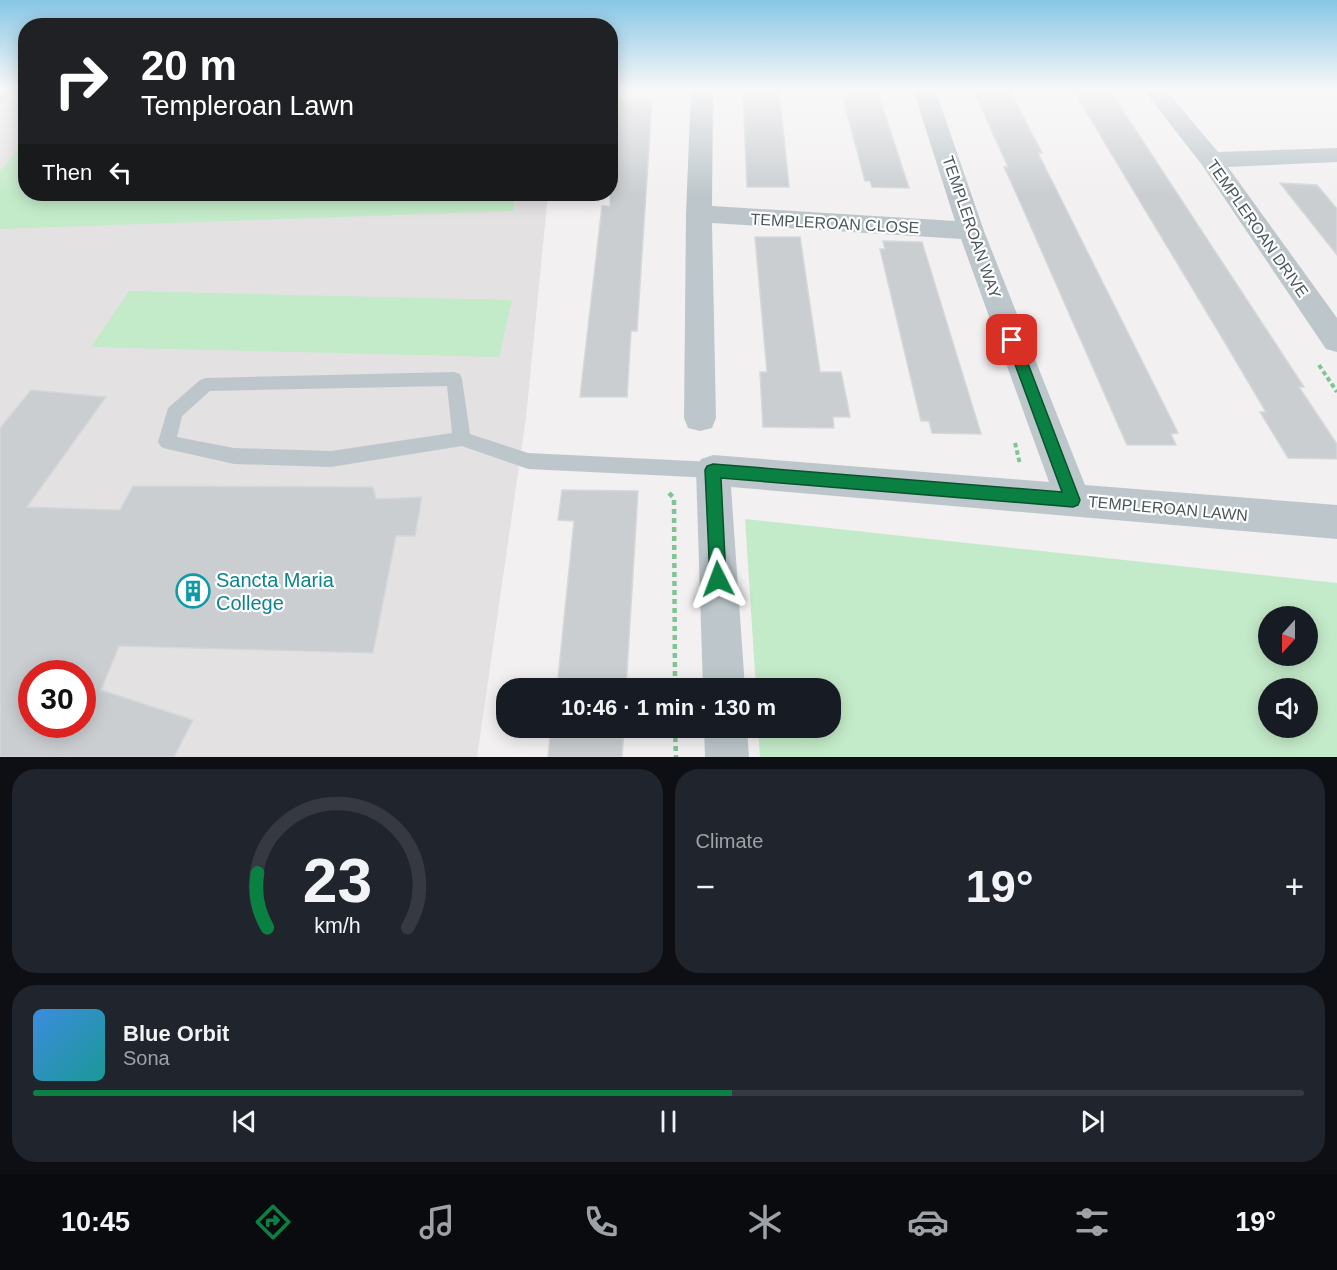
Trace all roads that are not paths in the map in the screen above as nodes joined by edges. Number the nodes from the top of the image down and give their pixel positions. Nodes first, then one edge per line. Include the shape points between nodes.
1 (701, 124) edge
2 (936, 124) edge
3 (1183, 124) edge
4 (1337, 155) edge
5 (1211, 160) junction
6 (699, 214) junction
7 (971, 231) junction
8 (1337, 341) edge
9 (700, 418) dead end
10 (462, 439) junction
11 (713, 470) junction
12 (1073, 500) junction
13 (1337, 522) edge
14 (723, 678) edge
15 (726, 738) edge
16 (727, 757) edge

1 - 6 street
2 - 7 street, TEMPLEROAN WAY
3 - 5 street, TEMPLEROAN DRIVE
4 - 5 street
5 - 8 street, TEMPLEROAN DRIVE
6 - 7 street, TEMPLEROAN CLOSE
6 - 9 street
7 - 12 street, TEMPLEROAN WAY
10 - 10 lane via 331,459 234,456 167,442 174,413 206,385 434,379 454,379
10 - 11 lane via 528,461
11 - 12 street, TEMPLEROAN LAWN
11 - 14 street
12 - 13 street, TEMPLEROAN LAWN
15 - 16 street

